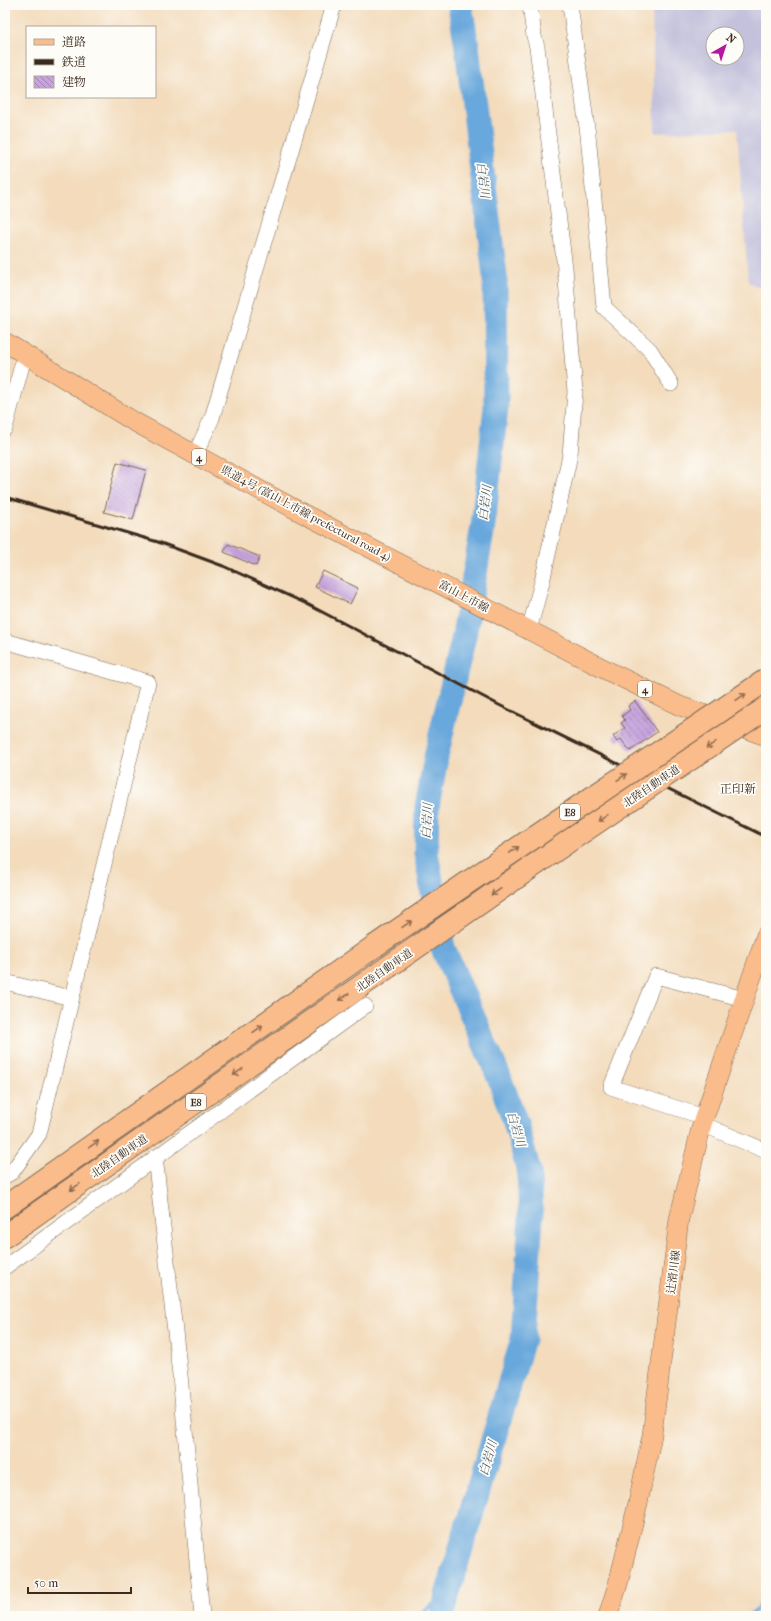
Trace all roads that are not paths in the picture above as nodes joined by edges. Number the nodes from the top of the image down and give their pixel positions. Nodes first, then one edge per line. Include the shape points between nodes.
1 (334, 5) edge
2 (530, 5) edge
3 (570, 5) edge
4 (5, 342) edge
5 (25, 354) junction
6 (671, 384) dead end
7 (5, 428) edge
8 (195, 455) junction
9 (400, 562) joint
10 (529, 630) junction
11 (5, 641) edge
12 (766, 680) edge
13 (766, 708) edge
14 (738, 727) junction
15 (766, 736) edge
16 (766, 935) edge
17 (5, 982) edge
18 (71, 998) junction
19 (744, 999) junction
20 (365, 1006) dead end
21 (703, 1120) junction
22 (766, 1151) edge
23 (155, 1157) junction
24 (5, 1176) edge
25 (5, 1207) edge
26 (5, 1236) edge
27 (5, 1266) edge
28 (202, 1616) edge
29 (608, 1616) edge

1 - 8 street via 212,418
2 - 10 street via 565,268 575,392 570,455
3 - 6 street via 588,135 604,307 650,350
4 - 5 main road, 県道4号 (富山上市線 prefectural road 4) / 4
5 - 7 street
5 - 8 main road, 県道4号 (富山上市線 prefectural road 4) / 4 via 133,421
8 - 9 main road, 県道4号 (富山上市線 prefectural road 4) / 4
9 - 10 main road, 富山上市線 / 4
10 - 14 main road, 4 via 680,706
11 - 18 street via 148,682
25 -> 12 highway, E8, bridge via 375,946
13 - 14 highway, 北陸自動車道 / E8, bridge
14 - 15 main road, 4
14 -> 26 highway, 北陸自動車道 / E8, bridge via 388,967
16 - 19 main road, 辻滑川線
17 - 18 street
18 - 24 street via 39,1134 12,1172
19 - 21 main road, 辻滑川線
19 - 21 street via 656,976 611,1087
20 - 23 street
21 - 22 street
21 - 29 main road, 辻滑川線 via 680,1219 652,1435 637,1510
23 - 27 street
23 - 28 street via 180,1375

